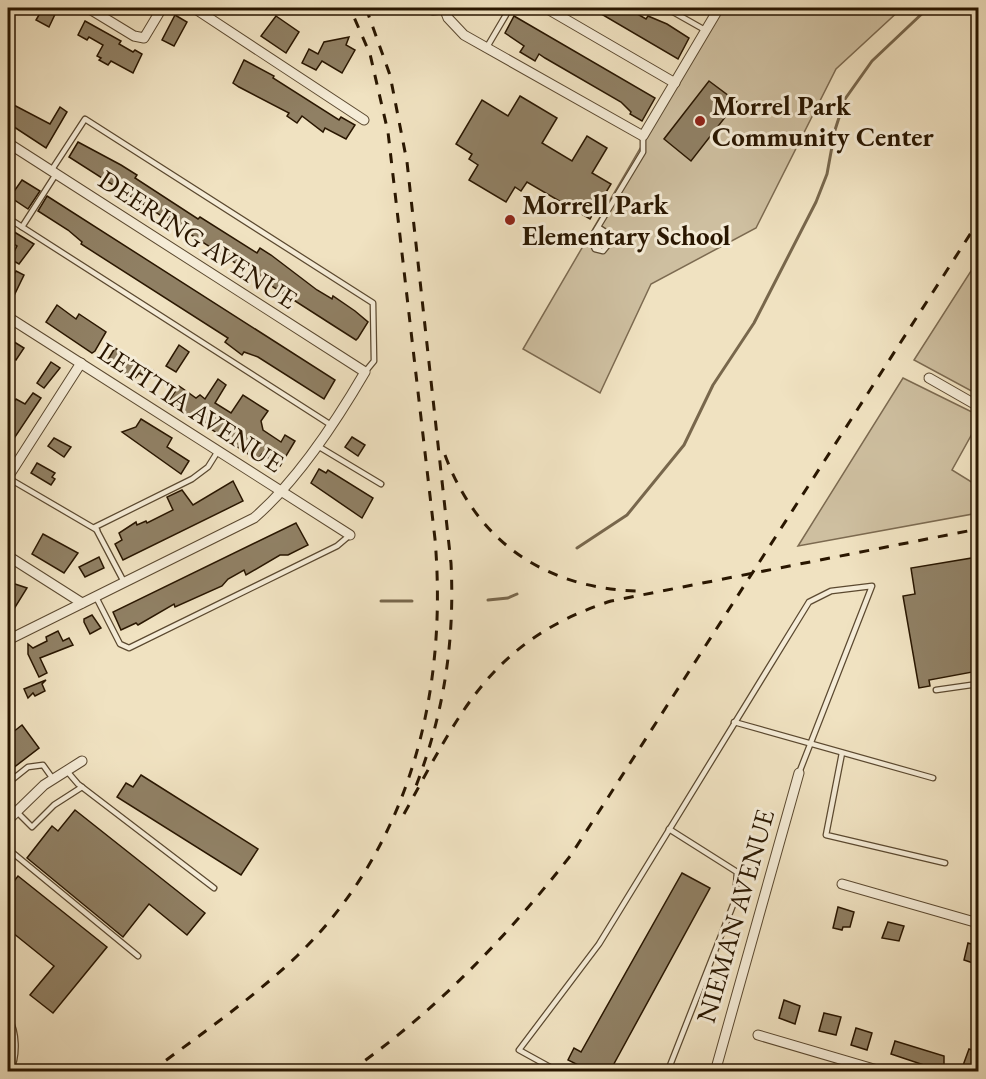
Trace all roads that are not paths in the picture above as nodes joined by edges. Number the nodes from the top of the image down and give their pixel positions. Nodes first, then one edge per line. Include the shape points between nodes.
1 (88, 8) edge
2 (162, 8) edge
3 (194, 8) edge
4 (416, 8) edge
5 (510, 8) edge
6 (546, 8) edge
7 (666, 8) edge
8 (719, 8) edge
9 (444, 9) edge
10 (705, 30) junction
11 (486, 47) junction
12 (675, 83) junction
13 (364, 120) dead end
14 (643, 136) junction
15 (8, 143) edge
16 (53, 172) junction
17 (8, 218) edge
18 (22, 227) junction
19 (598, 227) junction
20 (8, 317) edge
21 (81, 363) junction
22 (365, 372) junction
23 (928, 378) dead end
24 (978, 406) edge
25 (332, 426) junction
26 (316, 445) junction
27 (218, 451) junction
28 (8, 478) edge
29 (381, 484) dead end
30 (280, 491) junction
31 (97, 530) junction
32 (350, 535) joint
33 (8, 556) edge
34 (124, 583) junction
35 (96, 597) junction
36 (82, 603) junction
37 (8, 640) edge
38 (978, 684) edge
39 (936, 690) dead end
40 (734, 722) junction
41 (810, 744) junction
42 (842, 753) junction
43 (82, 761) dead end
44 (66, 770) junction
45 (799, 773) joint
46 (933, 778) dead end
47 (53, 779) junction
48 (8, 783) edge
49 (82, 787) junction
50 (16, 811) junction
51 (8, 820) edge
52 (669, 829) junction
53 (8, 850) edge
54 (945, 863) dead end
55 (842, 884) dead end
56 (214, 888) dead end
57 (978, 923) edge
58 (138, 957) dead end
59 (8, 1016) edge
60 (758, 1035) dead end
61 (669, 1068) dead end
62 (10, 1071) edge
63 (559, 1071) edge
64 (715, 1071) edge
65 (884, 1071) edge

1 - 2 street via 144,38
3 - 13 street
4 - 9 lane via 433,12
5 - 11 lane
6 - 12 street
7 - 10 lane
8 - 10 street
9 - 11 street via 459,30
10 - 12 street
11 - 14 street
12 - 14 street
14 - 19 lane via 643,152
15 - 16 street, DEERING AVENUE
16 - 18 lane
16 - 22 street, DEERING AVENUE
16 - 22 lane via 85,119 373,303 374,361
17 - 18 lane
18 - 25 lane
19 - 19 lane via 592,245 603,251 611,241
20 - 21 street, LETITIA AVENUE
21 - 27 street, LETITIA AVENUE
21 - 28 street
22 - 25 street
23 - 24 street
25 - 26 street
26 - 29 lane
26 - 30 street
27 - 30 street, LETITIA AVENUE
27 - 31 lane via 208,467 192,479 95,527
28 - 31 lane
30 - 32 street, LETITIA AVENUE
30 - 34 street via 244,524
31 - 34 lane
32 - 35 lane via 337,546 129,648 120,644
33 - 36 street
34 - 35 street
35 - 36 street
36 - 37 street
38 - 39 lane
40 - 41 lane
40 - 41 lane via 809,602 831,591 872,586
40 - 52 lane
41 - 42 lane
41 - 45 lane
42 - 46 lane
42 - 54 lane via 825,835
43 - 44 street
44 - 47 street
44 - 49 lane
45 - 64 street, NIEMAN AVENUE
47 - 48 lane via 43,765 28,767
47 - 50 street
49 - 50 lane via 54,805 32,827
49 - 56 lane
50 - 51 street
52 - 61 lane via 737,872 735,900
52 - 63 lane via 599,944 519,1050
53 - 58 lane
55 - 57 street
59 - 62 lane via 15,1042
60 - 65 street

